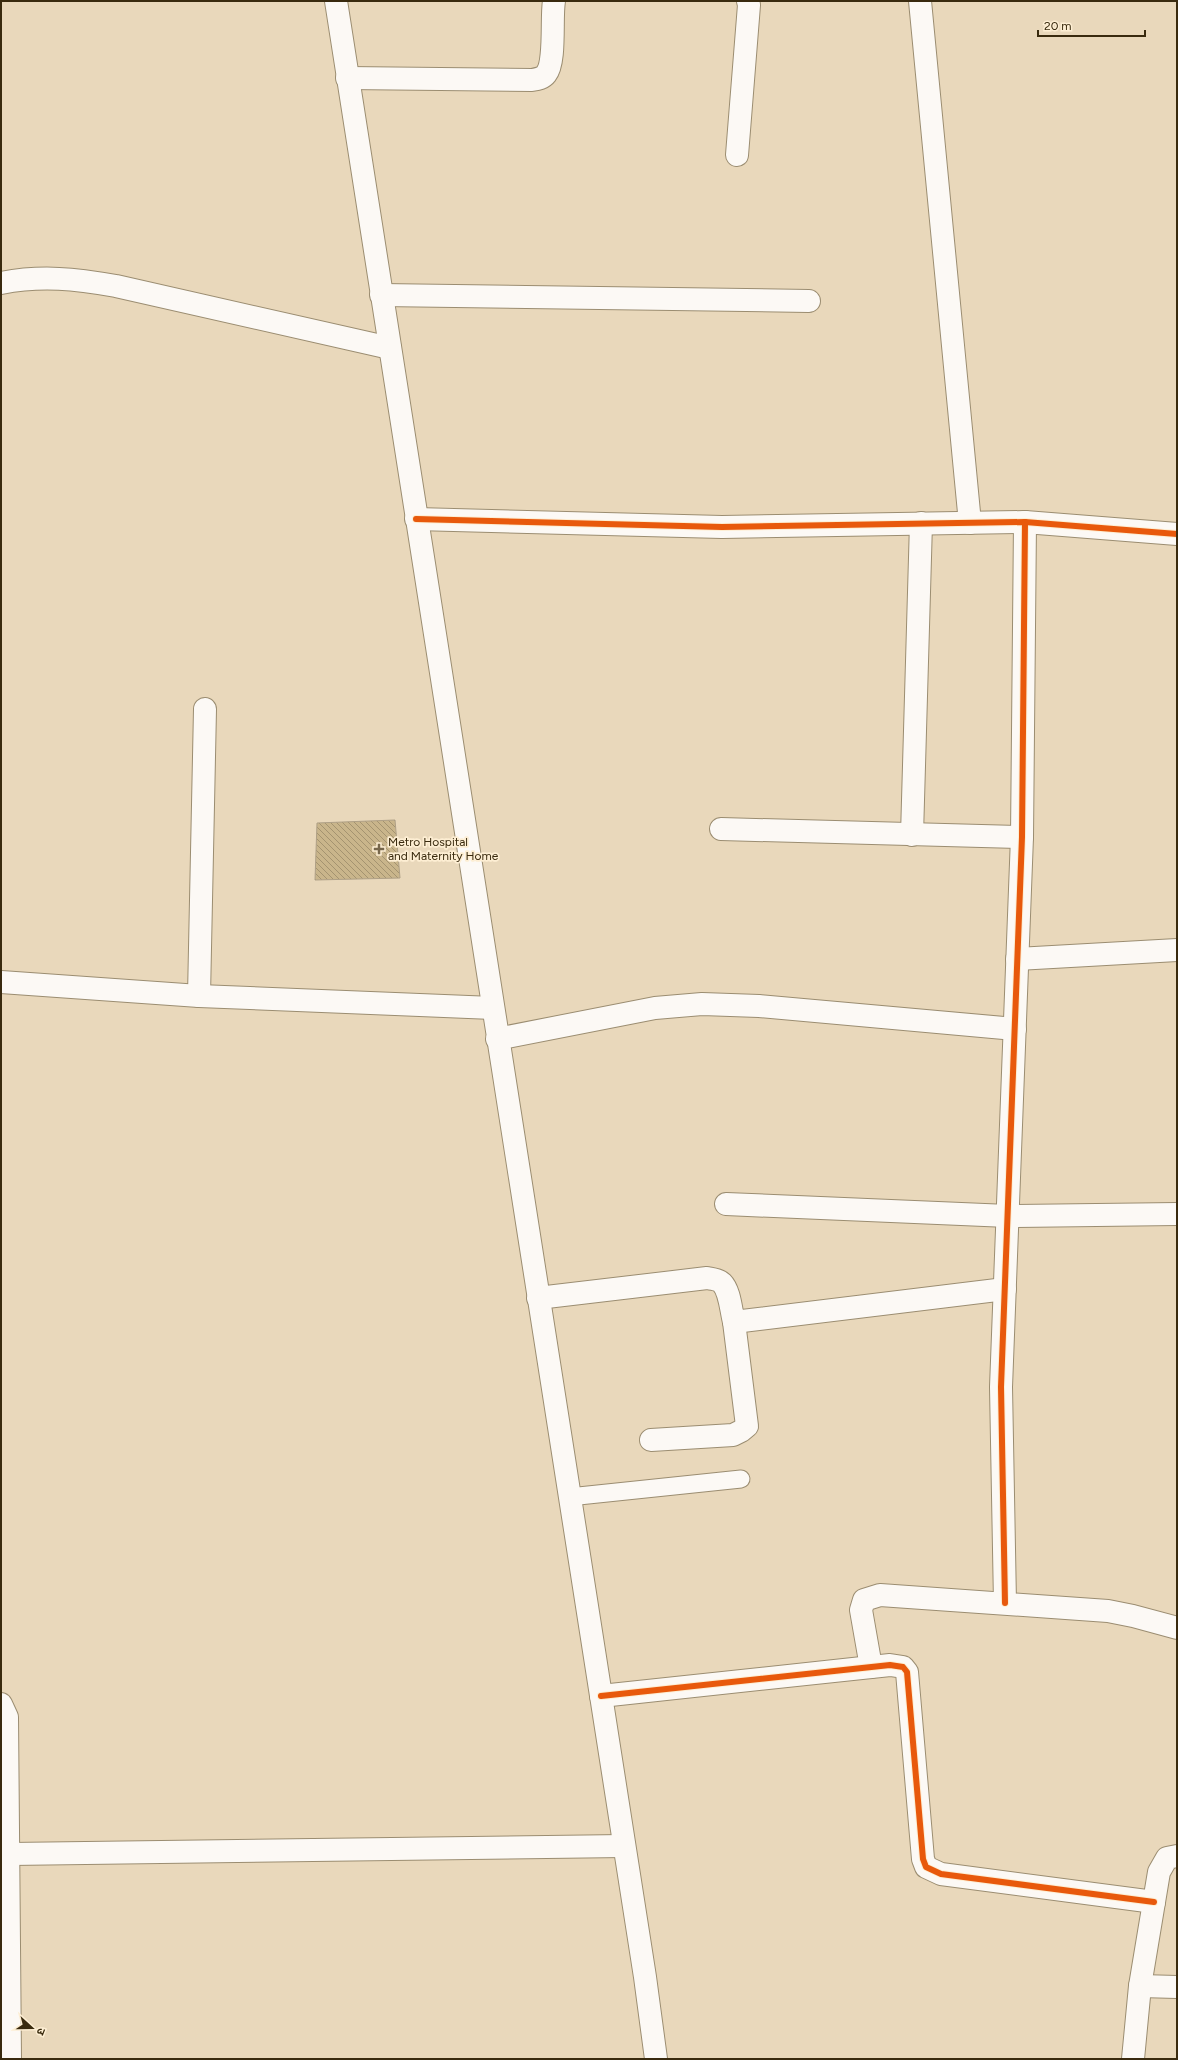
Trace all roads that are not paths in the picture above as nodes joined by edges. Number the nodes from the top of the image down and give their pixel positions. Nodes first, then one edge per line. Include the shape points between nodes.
1 (336, 1) edge
2 (554, 1) edge
3 (748, 1) edge
4 (920, 1) edge
5 (347, 78) junction
6 (737, 155) dead end
7 (1, 283) edge
8 (381, 295) junction
9 (809, 301) dead end
10 (390, 348) junction
11 (416, 519) junction
12 (1025, 522) junction
13 (920, 523) junction
14 (970, 523) junction
15 (1177, 534) edge
16 (205, 709) dead end
17 (721, 829) dead end
18 (912, 835) junction
19 (1022, 837) junction
20 (1177, 950) edge
21 (1017, 959) junction
22 (1, 982) edge
23 (199, 996) junction
24 (493, 1008) junction
25 (1015, 1029) junction
26 (498, 1040) junction
27 (726, 1204) dead end
28 (1177, 1214) edge
29 (1008, 1216) junction
30 (1005, 1289) junction
31 (538, 1298) junction
32 (734, 1322) junction
33 (651, 1440) dead end
34 (741, 1479) dead end
35 (570, 1497) junction
36 (1005, 1603) junction
37 (1177, 1628) edge
38 (871, 1667) junction
39 (601, 1696) junction
40 (1, 1704) edge
41 (624, 1846) junction
42 (10, 1854) junction
43 (1177, 1856) edge
44 (1154, 1902) junction
45 (1140, 1986) junction
46 (1177, 1987) edge
47 (10, 2059) edge
48 (656, 2059) edge
49 (1133, 2059) edge

1 - 5 street
2 - 5 street via 550,63 547,73 542,78
3 - 6 street
4 - 14 street
5 - 8 street
7 - 10 street via 27,278 64,278 109,284
8 - 9 street
8 - 10 street
10 - 11 street
11 - 13 street via 722,527
11 - 24 street
12 - 14 street
12 - 15 street
12 - 19 street
13 - 14 street
13 - 18 street
16 - 23 street
17 - 18 street
18 - 19 street
19 - 21 street
20 - 21 street
21 - 25 street
22 - 23 street
23 - 24 street
24 - 26 street
25 - 26 street via 759,1006 702,1004 655,1008
25 - 29 street
26 - 31 street
27 - 29 street
28 - 29 street
29 - 30 street
30 - 32 street
30 - 36 street via 1001,1387
31 - 32 street via 716,1279 722,1282 726,1290
31 - 35 street
32 - 33 street via 747,1426 733,1434
34 - 35 lane
35 - 39 street
36 - 37 street via 1108,1611
36 - 38 street via 871,1596 864,1600 861,1610
38 - 39 street
38 - 44 street via 897,1665 907,1672 923,1859 926,1867 941,1874
39 - 41 street
40 - 42 street via 7,1716
41 - 42 street
41 - 48 street
42 - 47 street
43 - 44 street via 1167,1858 1162,1863
44 - 45 street
45 - 46 street
45 - 49 street

